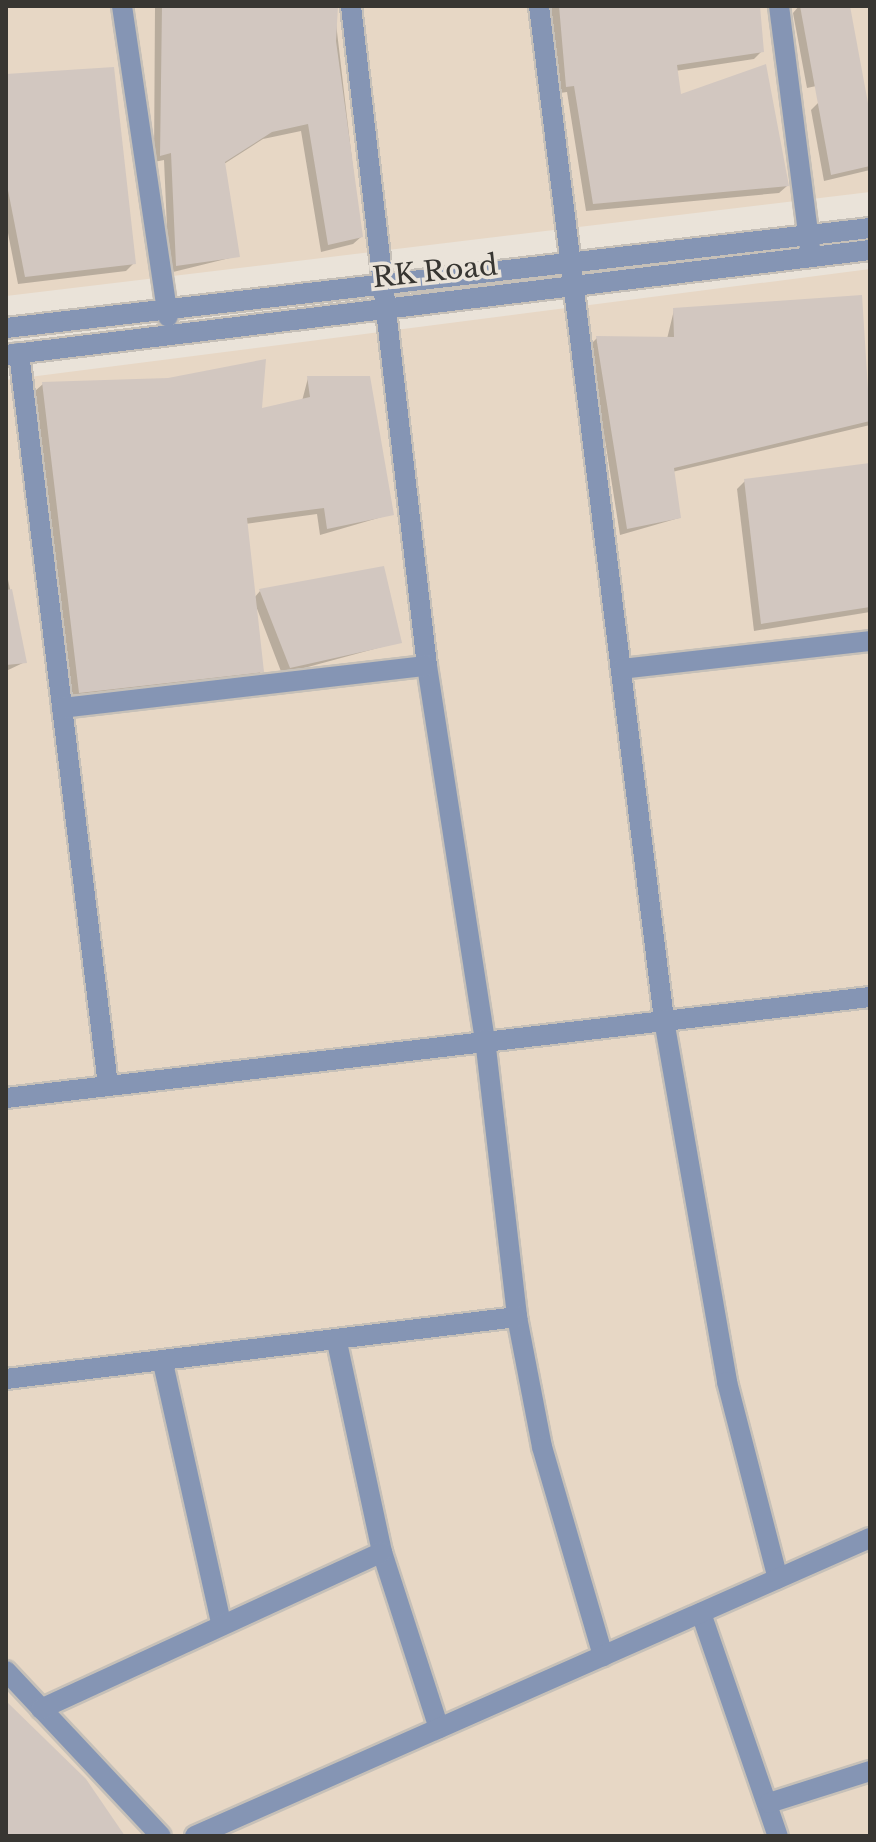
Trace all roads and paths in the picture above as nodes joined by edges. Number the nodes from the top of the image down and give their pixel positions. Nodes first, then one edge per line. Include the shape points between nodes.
1 (122, 6) edge
2 (351, 6) edge
3 (539, 6) edge
4 (779, 6) edge
5 (870, 228) edge
6 (808, 235) junction
7 (870, 250) edge
8 (812, 258) junction
9 (568, 261) junction
10 (383, 282) junction
11 (572, 285) junction
12 (165, 306) junction
13 (386, 306) junction
14 (6, 328) edge
15 (171, 333) junction
16 (12, 354) edge
17 (870, 641) edge
18 (427, 666) junction
19 (621, 669) junction
20 (62, 708) junction
21 (870, 997) edge
22 (664, 1020) junction
23 (485, 1039) junction
24 (108, 1085) junction
25 (6, 1098) edge
26 (517, 1317) junction
27 (337, 1342) junction
28 (163, 1363) junction
29 (6, 1379) edge
30 (870, 1538) edge
31 (382, 1552) junction
32 (778, 1579) junction
33 (701, 1613) junction
34 (221, 1623) junction
35 (603, 1656) junction
36 (6, 1671) edge
37 (41, 1709) junction
38 (439, 1728) junction
39 (870, 1771) edge
40 (769, 1803) junction
41 (161, 1836) edge
42 (195, 1836) edge
43 (778, 1836) edge

1 - 12 street
2 - 10 street
3 - 9 street
4 - 6 street
5 - 6 street, RK Road
6 - 8 street
6 - 9 street, RK Road
7 - 8 street, RK Road
8 - 11 street, RK Road
9 - 10 street, RK Road
9 - 11 street
10 - 12 street, RK Road
10 - 13 street
11 - 13 street, RK Road
11 - 19 street
12 - 14 street, RK Road
12 - 15 street
13 - 15 street, RK Road
13 - 18 street
15 - 16 street, RK Road
16 - 20 street
17 - 19 street
18 - 20 street
18 - 23 street
19 - 22 street
20 - 24 street
21 - 22 street
22 - 23 street
22 - 32 street via 727,1382
23 - 24 street
23 - 26 street
24 - 25 street
26 - 27 street
26 - 35 street via 542,1447
27 - 28 street
27 - 31 street
28 - 29 street
28 - 34 street
30 - 32 street
31 - 34 street
31 - 38 street
32 - 33 street
33 - 35 street
33 - 40 street
34 - 37 street
35 - 38 street
36 - 37 street
37 - 41 street
38 - 42 street
39 - 40 street
40 - 43 street

